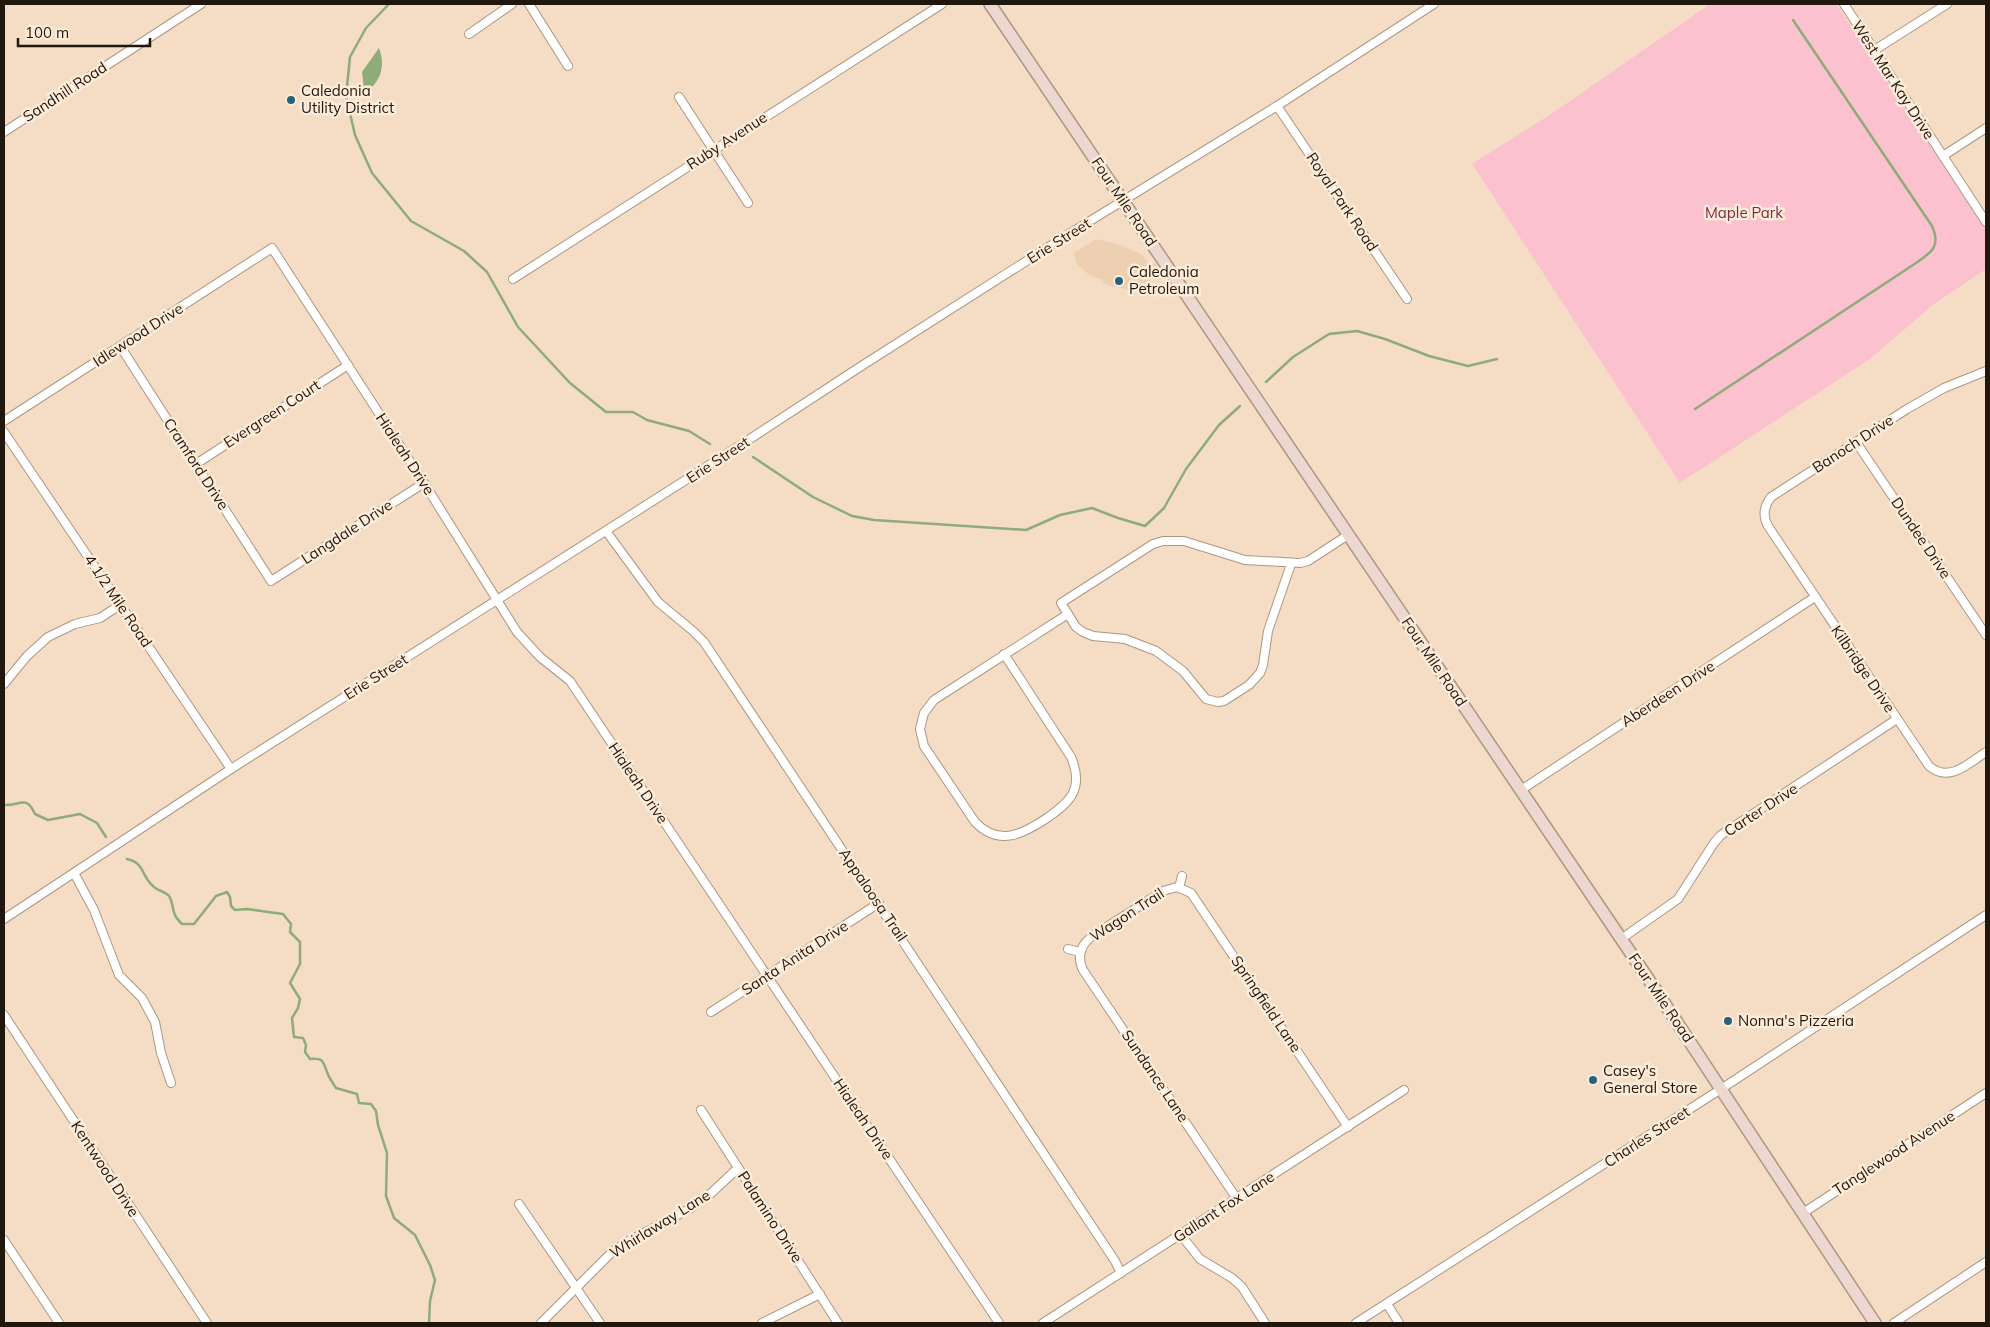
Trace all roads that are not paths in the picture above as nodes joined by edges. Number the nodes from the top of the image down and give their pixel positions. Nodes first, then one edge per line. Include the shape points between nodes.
1 (201, 4) edge
2 (512, 4) edge
3 (529, 4) edge
4 (942, 4) edge
5 (990, 4) edge
6 (1434, 4) edge
7 (1844, 4) edge
8 (1947, 4) edge
9 (469, 34) dead end
10 (1874, 52) junction
11 (568, 66) dead end
12 (679, 97) dead end
13 (1277, 106) junction
14 (1986, 128) edge
15 (4, 132) edge
16 (715, 150) junction
17 (1943, 156) junction
18 (1123, 200) junction
19 (748, 203) dead end
20 (1986, 222) edge
21 (272, 248) joint
22 (513, 279) dead end
23 (1407, 299) dead end
24 (120, 346) junction
25 (348, 365) junction
26 (1986, 371) edge
27 (4, 421) edge
28 (4, 432) edge
29 (1856, 442) junction
30 (196, 464) junction
31 (424, 483) junction
32 (606, 531) junction
33 (1348, 535) junction
34 (1780, 545) joint
35 (1292, 564) junction
36 (271, 581) joint
37 (1815, 597) junction
38 (497, 600) junction
39 (120, 605) junction
40 (1068, 614) junction
41 (1986, 635) edge
42 (1004, 654) junction
43 (4, 684) edge
44 (1898, 720) junction
45 (1986, 752) edge
46 (231, 769) junction
47 (1521, 790) junction
48 (74, 873) junction
49 (1182, 876) dead end
50 (1179, 888) junction
51 (879, 903) junction
52 (1986, 915) edge
53 (4, 919) edge
54 (1621, 939) junction
55 (1068, 949) dead end
56 (1080, 952) junction
57 (767, 976) junction
58 (711, 1012) dead end
59 (4, 1015) edge
60 (171, 1082) dead end
61 (1721, 1089) junction
62 (1404, 1090) dead end
63 (1986, 1093) edge
64 (701, 1110) dead end
65 (1348, 1126) junction
66 (738, 1168) junction
67 (1237, 1199) junction
68 (519, 1204) dead end
69 (1803, 1213) junction
70 (1181, 1235) junction
71 (4, 1240) edge
72 (1986, 1262) edge
73 (1121, 1273) junction
74 (576, 1287) junction
75 (820, 1294) junction
76 (1386, 1304) junction
77 (59, 1323) edge
78 (207, 1323) edge
79 (541, 1323) edge
80 (600, 1323) edge
81 (762, 1323) edge
82 (838, 1323) edge
83 (999, 1323) edge
84 (1043, 1323) edge
85 (1265, 1323) edge
86 (1356, 1323) edge
87 (1400, 1323) edge
88 (1875, 1323) edge
89 (1894, 1323) edge

1 - 15 street, Sandhill Road
2 - 9 street
3 - 11 street
4 - 16 street, Ruby Avenue
5 - 18 main road, Four Mile Road
6 - 13 street, Erie Street
7 - 10 street, West Mar Kay Drive
8 - 10 street
10 - 17 street, West Mar Kay Drive
12 - 16 street
13 - 18 street, Erie Street
13 - 23 street, Royal Park Road
14 - 17 street
16 - 19 street
16 - 22 street, Ruby Avenue
17 - 20 street, West Mar Kay Drive
18 - 32 street, Erie Street
18 - 33 main road, Four Mile Road
21 - 24 street, Idlewood Drive
21 - 25 street, Hialeah Drive
24 - 27 street, Idlewood Drive
24 - 30 street, Cramford Drive
25 - 30 street, Evergreen Court
25 - 31 street, Hialeah Drive
26 - 29 street, Banoch Drive via 1944,388
28 - 39 street, 4 1/2 Mile Road
29 - 34 street, Banoch Drive via 1766,503 1765,521
29 - 41 street, Dundee Drive
30 - 36 street, Cramford Drive
31 - 36 street, Langdale Drive
31 - 38 street, Hialeah Drive
32 - 38 street, Erie Street
32 - 51 street, Appaloosa Trail via 658,602 704,642
33 - 35 street via 1308,561
33 - 47 main road, Four Mile Road
34 - 37 street, Kilbridge Drive
35 - 40 street via 1245,560 1184,541 1163,541 1153,544 1061,603
35 - 40 street via 1268,631 1260,673 1224,701 1212,701 1201,694 1183,671 1156,651 1125,639 1082,632
37 - 44 street, Kilbridge Drive
37 - 47 street, Aberdeen Drive
38 - 46 street, Erie Street
38 - 57 street, Hialeah Drive via 529,647 570,681
39 - 43 street via 100,618 75,624 48,637
39 - 46 street, 4 1/2 Mile Road
40 - 42 street
42 - 42 street via 934,700 924,713 920,729 924,746 975,822 984,830 1010,836 1025,832 1062,807 1073,792 1076,779 1071,757
44 - 45 street, Kilbridge Drive via 1929,766 1940,773 1958,770
44 - 54 street, Carter Drive via 1721,835 1678,899
46 - 48 street, Erie Street
47 - 54 main road, Four Mile Road
48 - 53 street, Erie Street
48 - 60 street via 94,910 119,976 142,998 154,1022
49 - 50 street
50 - 56 street, Wagon Trail via 1162,890 1091,937
50 - 65 street, Springfield Lane via 1191,893
51 - 57 street, Santa Anita Drive
51 - 73 street, Appaloosa Trail
52 - 61 street, Charles Street
54 - 61 main road, Four Mile Road
55 - 56 street
56 - 67 street, Sundance Lane via 1083,970
57 - 58 street, Santa Anita Drive
57 - 83 street, Hialeah Drive
59 - 78 street, Kentwood Drive
61 - 69 main road, Four Mile Road
61 - 76 street, Charles Street
62 - 65 street, Gallant Fox Lane
63 - 69 street, Tanglewood Avenue
64 - 66 street, Palamino Drive
65 - 67 street, Gallant Fox Lane
66 - 74 street, Whirlaway Lane via 691,1208 612,1252
66 - 75 street, Palamino Drive
67 - 70 street, Gallant Fox Lane
68 - 74 street
69 - 88 main road, Four Mile Road
70 - 73 street, Gallant Fox Lane
70 - 85 street via 1200,1259 1242,1287
71 - 77 street
72 - 89 street
73 - 84 street, Gallant Fox Lane
74 - 79 street, Whirlaway Lane
74 - 80 street
75 - 81 street
75 - 82 street, Palamino Drive
76 - 86 street, Charles Street
76 - 87 street

